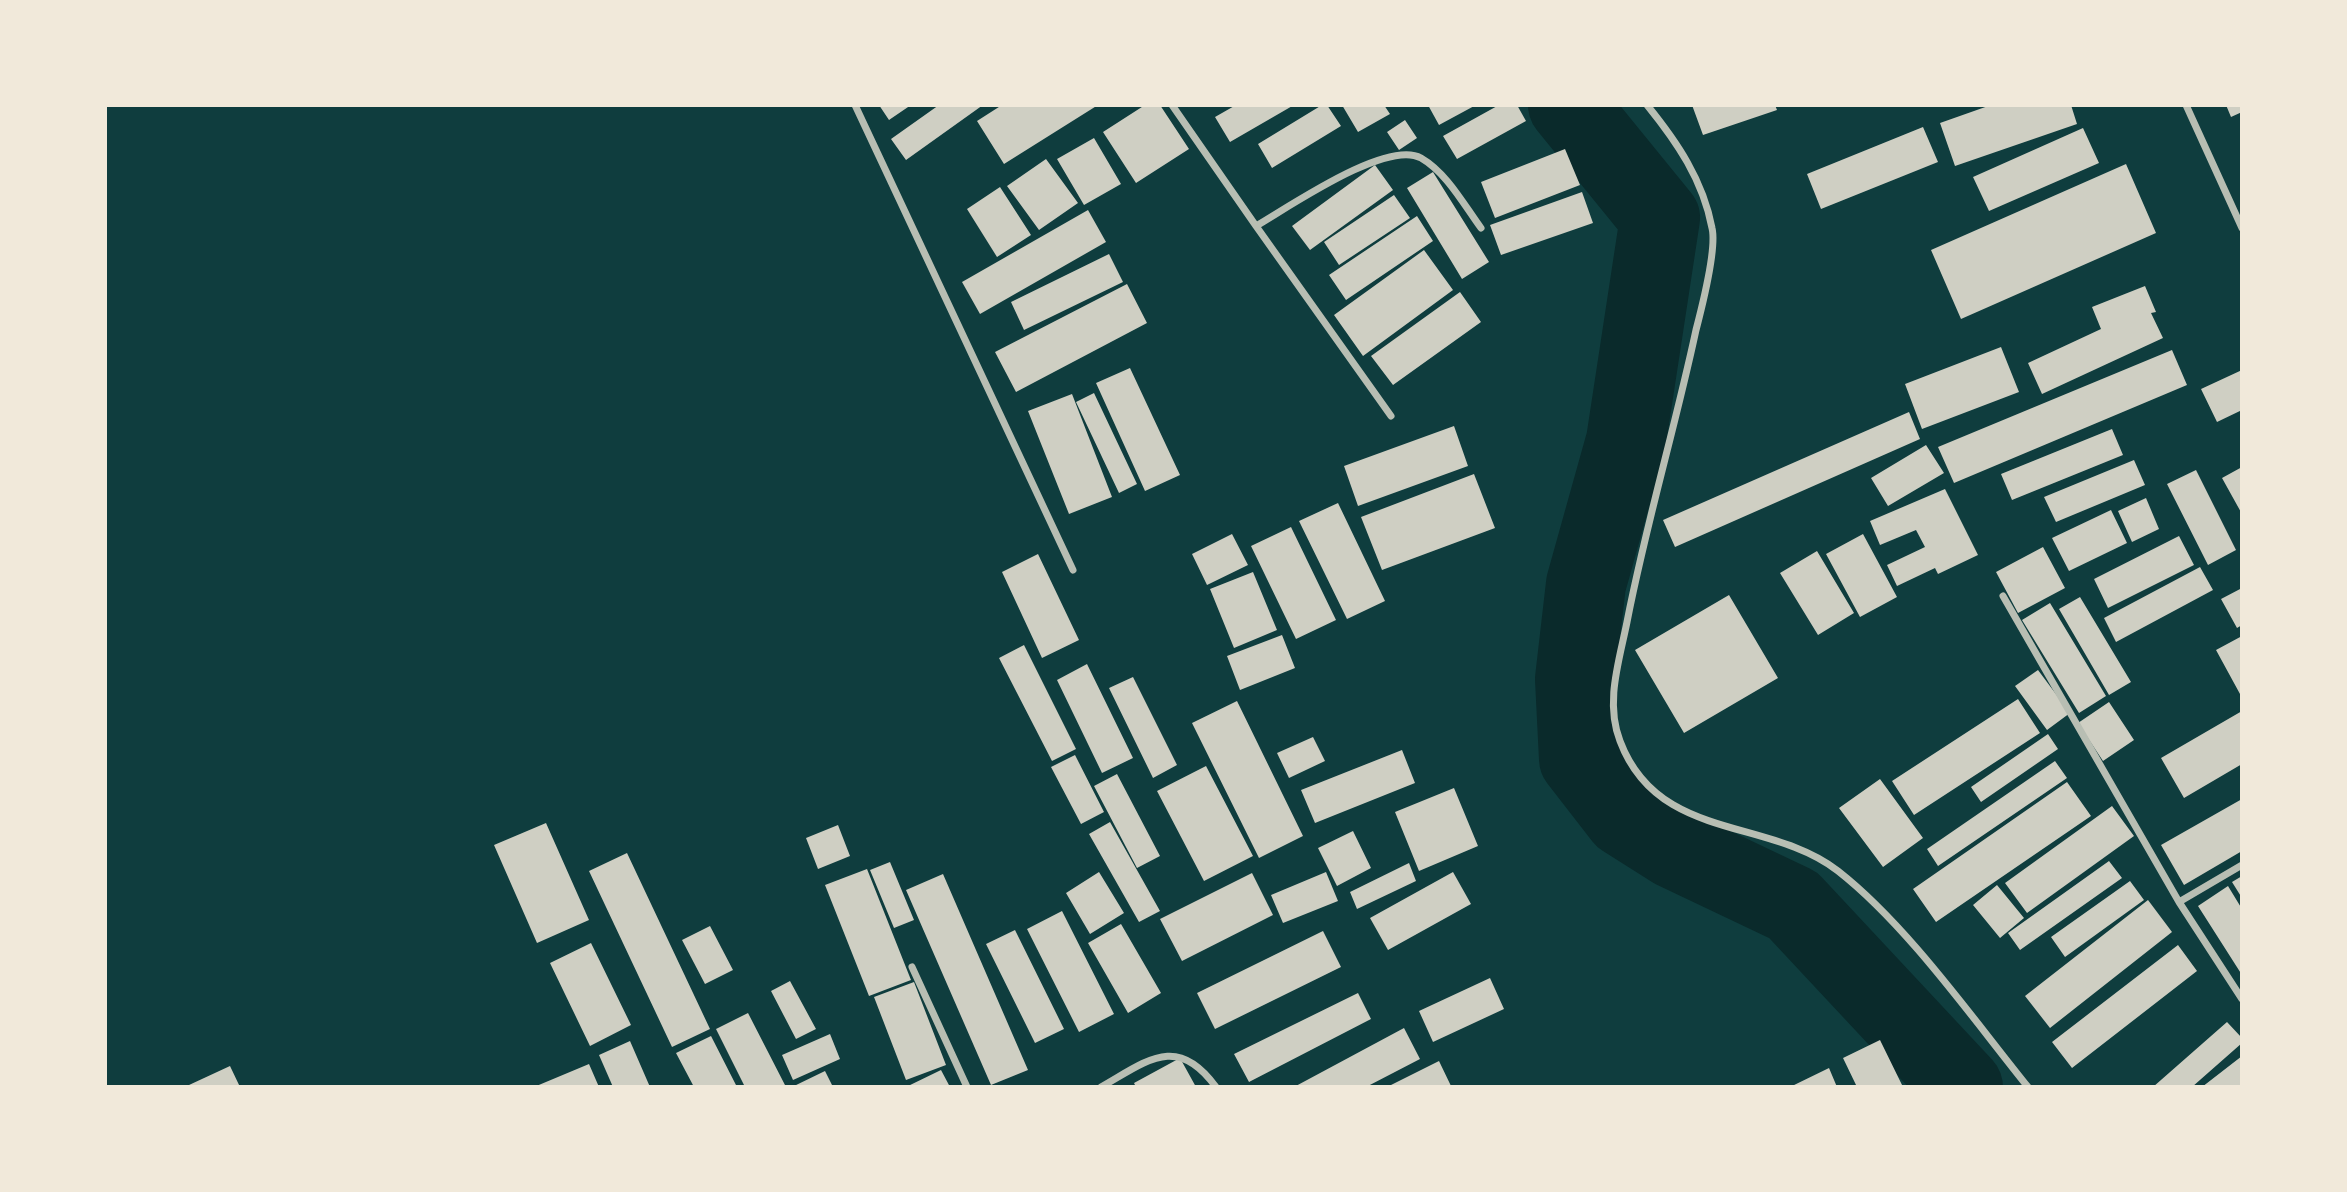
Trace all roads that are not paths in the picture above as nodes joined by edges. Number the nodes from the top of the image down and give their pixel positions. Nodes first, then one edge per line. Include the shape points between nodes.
1 (855, 105) edge
2 (1172, 105) edge
3 (1647, 105) edge
4 (2186, 105) edge
5 (1256, 226) junction
6 (1481, 228) dead end
7 (2242, 228) edge
8 (1391, 416) dead end
9 (1073, 570) dead end
10 (2003, 596) dead end
11 (2242, 865) edge
12 (2179, 902) junction
13 (912, 967) dead end
14 (2242, 999) edge
15 (967, 1087) edge
16 (1101, 1087) edge
17 (1216, 1087) edge
18 (2028, 1087) edge

1 - 9 street
2 - 5 street
3 - 18 street via 1678,143 1702,191 1713,232 1703,299 1635,578 1611,703 1620,742 1638,774 1690,815 1791,847 1837,870 1890,921
4 - 7 street
5 - 6 street via 1368,162 1396,153 1419,157 1437,170
5 - 8 street
10 - 12 street
11 - 12 street
12 - 14 street
13 - 15 street
16 - 17 street via 1168,1054 1188,1059

